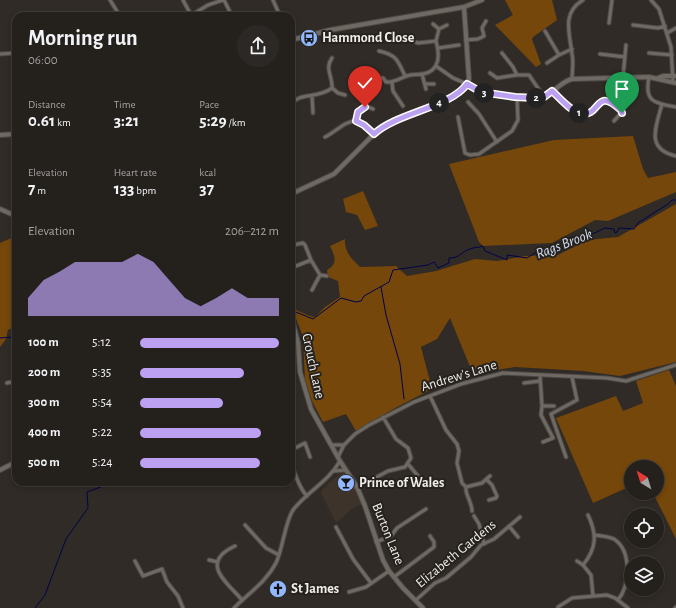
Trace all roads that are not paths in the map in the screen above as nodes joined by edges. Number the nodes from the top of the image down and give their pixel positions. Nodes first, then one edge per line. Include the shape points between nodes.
1 (110, 0) edge
2 (183, 0) edge
3 (224, 0) edge
4 (273, 0) edge
5 (482, 0) edge
6 (573, 0) edge
7 (583, 0) edge
8 (612, 0) edge
9 (651, 0) edge
10 (659, 0) edge
11 (656, 3) junction
12 (577, 4) junction
13 (464, 7) junction
14 (118, 12) edge
15 (189, 12) edge
16 (198, 12) edge
17 (230, 12) edge
18 (278, 12) edge
19 (486, 21) dead end
20 (610, 23) dead end
21 (433, 24) dead end
22 (447, 25) dead end
23 (633, 25) dead end
24 (665, 26) junction
25 (676, 28) edge
26 (439, 29) junction
27 (545, 32) dead end
28 (667, 32) junction
29 (403, 38) dead end
30 (295, 39) edge
31 (466, 40) junction
32 (436, 41) junction
33 (459, 45) dead end
34 (626, 45) dead end
35 (438, 48) junction
36 (572, 49) junction
37 (379, 51) dead end
38 (12, 52) edge
39 (502, 53) dead end
40 (650, 53) dead end
41 (0, 54) edge
42 (600, 54) dead end
43 (559, 55) junction
44 (672, 55) junction
45 (625, 57) junction
46 (332, 58) dead end
47 (673, 59) junction
48 (547, 63) dead end
49 (676, 63) edge
50 (436, 66) junction
51 (490, 73) dead end
52 (422, 74) junction
53 (517, 75) junction
54 (406, 76) junction
55 (674, 76) edge
56 (623, 77) junction
57 (649, 77) junction
58 (374, 78) dead end
59 (658, 78) junction
60 (572, 79) junction
61 (675, 82) edge
62 (392, 83) junction
63 (426, 84) junction
64 (434, 84) dead end
65 (467, 84) junction
66 (332, 88) junction
67 (426, 89) dead end
68 (552, 91) junction
69 (345, 95) dead end
70 (312, 96) junction
71 (517, 97) junction
72 (544, 97) junction
73 (295, 101) edge
74 (468, 102) dead end
75 (662, 104) junction
76 (403, 106) dead end
77 (676, 107) edge
78 (373, 109) dead end
79 (313, 113) dead end
80 (458, 117) dead end
81 (356, 121) junction
82 (614, 121) dead end
83 (12, 134) edge
84 (374, 134) junction
85 (0, 135) edge
86 (325, 137) dead end
87 (497, 142) junction
88 (676, 156) edge
89 (295, 192) edge
90 (0, 209) edge
91 (12, 214) edge
92 (295, 245) edge
93 (311, 260) junction
94 (295, 266) edge
95 (320, 275) junction
96 (327, 276) dead end
97 (312, 290) dead end
98 (295, 332) edge
99 (676, 365) edge
100 (540, 375) junction
101 (572, 377) junction
102 (12, 381) edge
103 (540, 381) junction
104 (7, 383) dead end
105 (524, 383) dead end
106 (430, 396) junction
107 (542, 406) junction
108 (554, 406) dead end
109 (383, 417) junction
110 (543, 442) dead end
111 (332, 445) junction
112 (344, 445) junction
113 (295, 448) edge
114 (338, 456) junction
115 (310, 457) dead end
116 (566, 457) dead end
117 (340, 461) junction
118 (12, 464) edge
119 (408, 464) junction
120 (0, 470) edge
121 (346, 470) junction
122 (334, 471) junction
123 (295, 473) edge
124 (490, 476) dead end
125 (375, 478) dead end
126 (487, 480) junction
127 (423, 482) dead end
128 (466, 487) junction
129 (307, 496) junction
130 (490, 500) dead end
131 (426, 509) dead end
132 (472, 511) dead end
133 (588, 515) dead end
134 (474, 516) dead end
135 (520, 517) dead end
136 (245, 525) dead end
137 (509, 526) junction
138 (336, 527) dead end
139 (595, 535) junction
140 (430, 536) dead end
141 (518, 537) dead end
142 (376, 542) junction
143 (484, 544) junction
144 (235, 546) dead end
145 (279, 555) junction
146 (209, 560) dead end
147 (135, 561) dead end
148 (577, 561) dead end
149 (218, 562) junction
150 (583, 565) junction
151 (389, 571) junction
152 (143, 576) junction
153 (394, 577) junction
154 (139, 579) dead end
155 (371, 582) junction
156 (349, 592) dead end
157 (593, 596) junction
158 (242, 600) junction
159 (416, 600) junction
160 (618, 600) junction
161 (559, 607) edge
162 (184, 608) edge
163 (234, 608) edge
164 (423, 608) edge
165 (628, 608) edge

1 - 14 street
2 - 15 street
3 - 16 street
3 - 17 street
4 - 18 street
5 - 13 street
6 - 12 street
7 - 12 street
8 - 20 street
9 - 11 street
10 - 11 street
11 - 24 street
12 - 36 street via 571,11 568,22
13 - 30 street via 330,30
13 - 31 street
19 - 31 street via 482,28 484,36
21 - 26 street
22 - 26 street
23 - 24 street via 658,28
24 - 28 street
25 - 28 street
26 - 32 street
27 - 43 street
28 - 44 street
29 - 32 street via 418,43
31 - 65 street
32 - 35 street
33 - 35 street
34 - 45 street
35 - 50 street
36 - 43 street
36 - 60 street
37 - 54 street via 396,58
38 - 41 street
39 - 53 street
40 - 44 street
42 - 45 street
43 - 48 street
44 - 47 street
45 - 56 street
46 - 66 street via 328,69
47 - 49 street
47 - 55 street
50 - 52 street
50 - 65 street
51 - 53 street via 496,78
52 - 54 street
52 - 63 street
53 - 72 street via 531,76
54 - 62 street
55 - 59 street
55 - 61 street
56 - 57 street
56 - 60 street
57 - 59 street
57 - 75 street via 649,96
58 - 62 street via 383,78 386,82
59 - 61 street
60 - 68 street
62 - 76 street via 393,91
63 - 64 street
63 - 67 street
65 - 71 street via 481,92
65 - 84 street via 457,94 390,122
66 - 69 street
66 - 70 street via 320,95
68 - 72 street
68 - 82 street via 581,114 589,113 604,101 612,102 622,113
70 - 73 street
70 - 79 street
71 - 72 street
71 - 87 street via 518,124
74 - 87 street
75 - 77 street
75 - 88 street via 655,142 663,152
78 - 81 street via 367,106 361,109
80 - 87 street via 464,151 467,154 479,154
81 - 84 street
81 - 86 street via 348,122
83 - 85 street
84 - 89 street via 334,174
90 - 91 street
92 - 93 street via 303,243
93 - 94 street
93 - 95 street
95 - 96 street
95 - 97 street
98 - 111 street, Crouch Lane via 300,372 307,397
99 - 101 street, Andrew's Lane via 626,381
100 - 101 street, Andrew's Lane
100 - 103 street
100 - 106 street, Andrew's Lane via 503,373 461,384
101 - 116 street via 577,400 551,414
102 - 104 street
103 - 105 street
103 - 107 street
106 - 109 street, Andrew's Lane
106 - 128 street via 446,430 457,444 457,464 462,483
107 - 108 street
107 - 110 street via 542,418 553,438
109 - 112 street, Andrew's Lane via 360,430
109 - 119 street via 396,439 410,451 411,458
111 - 112 street
111 - 114 street, Crouch Lane
112 - 114 street, Andrew's Lane
113 - 115 street via 305,443
114 - 117 street, Crouch Lane
117 - 121 street, Burton Lane
117 - 122 street
118 - 120 street
119 - 125 street
119 - 127 street
121 - 122 street
121 - 142 street, Burton Lane via 365,506
122 - 129 street
123 - 129 street via 298,486
124 - 126 street
126 - 128 street
126 - 130 street via 497,496
128 - 132 street
129 - 145 street via 292,513
131 - 142 street via 397,528 391,536
133 - 139 street
134 - 143 street via 479,524
135 - 137 street, Elizabeth Gardens
136 - 145 street via 266,548
137 - 141 street, Elizabeth Gardens
137 - 143 street, Elizabeth Gardens
138 - 155 street via 353,559
139 - 150 street via 592,551
139 - 160 street via 614,539 623,552 628,575 623,593
140 - 153 street via 434,547
142 - 151 street, Burton Lane
143 - 159 street, Elizabeth Gardens
144 - 149 street via 223,553
145 - 158 street via 264,582
146 - 149 street
147 - 152 street
148 - 150 street
149 - 158 street via 221,578
150 - 157 street via 591,575
151 - 153 street, Burton Lane
151 - 155 street
152 - 154 street
152 - 162 street via 162,569 167,582
153 - 159 street, Burton Lane
155 - 156 street
157 - 160 street via 607,595
157 - 161 street via 572,598
158 - 163 street
159 - 164 street, Burton Lane
160 - 165 street

